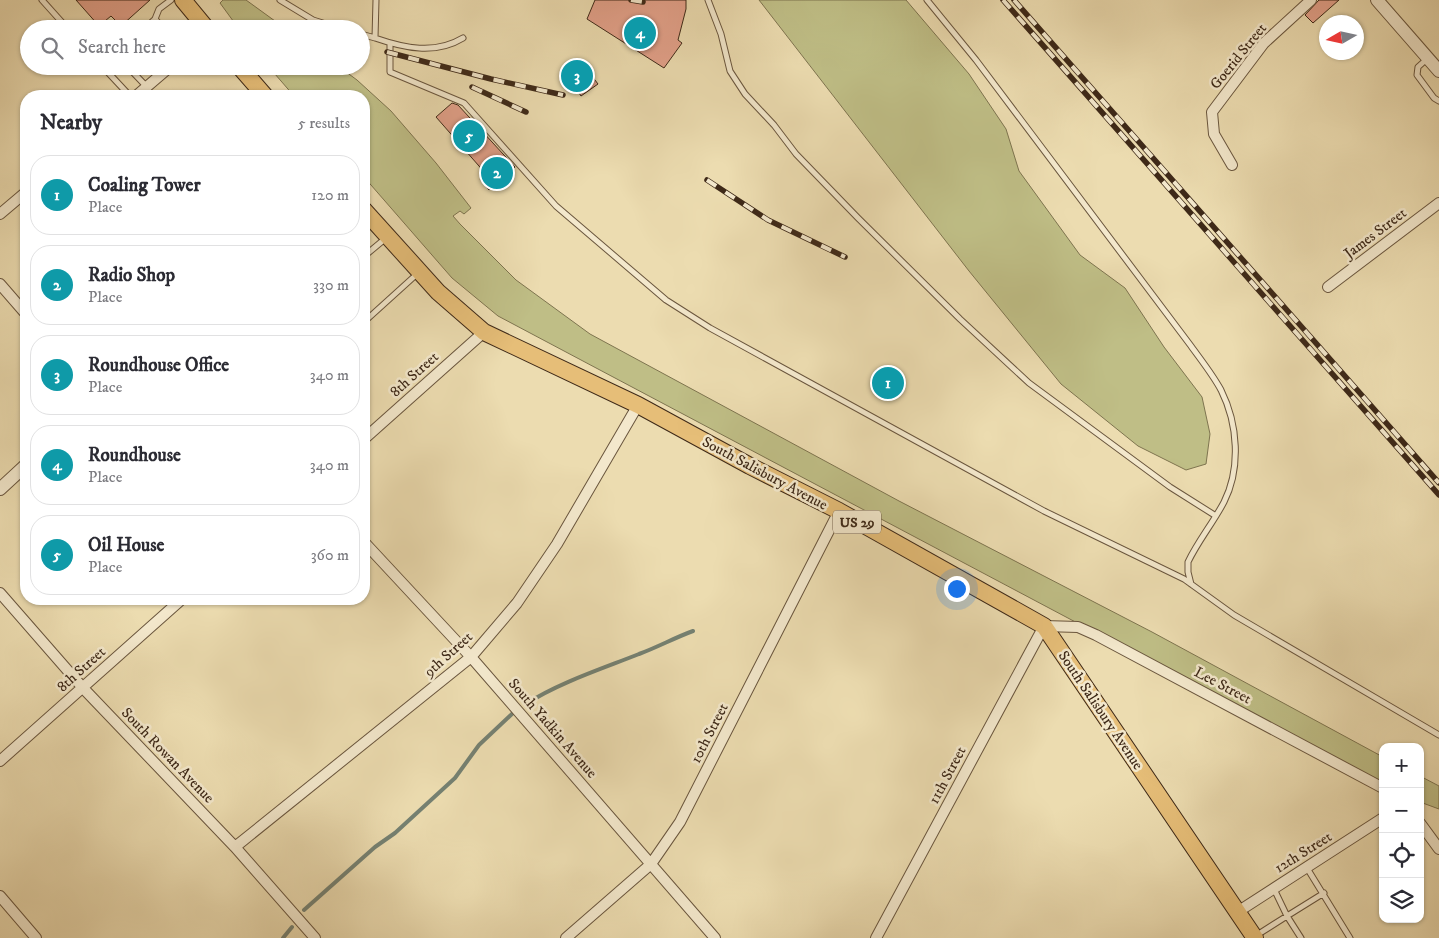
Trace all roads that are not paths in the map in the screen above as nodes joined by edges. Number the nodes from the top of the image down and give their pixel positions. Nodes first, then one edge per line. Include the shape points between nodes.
1 (42, 0) edge
2 (171, 0) edge
3 (183, 0) edge
4 (280, 0) edge
5 (376, 0) edge
6 (708, 0) edge
7 (927, 0) edge
8 (1311, 0) edge
9 (1377, 0) edge
10 (155, 19) edge
11 (60, 20) edge
12 (200, 20) edge
13 (313, 20) edge
14 (370, 37) edge
15 (375, 38) junction
16 (463, 38) dead end
17 (390, 43) junction
18 (1428, 58) junction
19 (1439, 71) edge
20 (112, 75) edge
21 (136, 75) edge
22 (161, 75) edge
23 (247, 75) edge
24 (147, 87) junction
25 (129, 90) edge
26 (143, 90) edge
27 (260, 90) edge
28 (1439, 101) edge
29 (1232, 165) dead end
30 (20, 197) edge
31 (1439, 203) edge
32 (0, 214) edge
33 (370, 216) edge
34 (388, 236) junction
35 (370, 251) edge
36 (420, 272) junction
37 (0, 284) edge
38 (1328, 288) dead end
39 (20, 307) edge
40 (370, 317) edge
41 (484, 332) junction
42 (638, 405) junction
43 (370, 434) edge
44 (20, 471) edge
45 (0, 489) edge
46 (839, 512) junction
47 (1216, 516) junction
48 (370, 548) edge
49 (1192, 584) junction
50 (0, 593) edge
51 (175, 605) edge
52 (1044, 626) junction
53 (471, 656) junction
54 (83, 688) junction
55 (1439, 735) edge
56 (2, 756) edge
57 (1379, 786) edge
58 (1379, 821) edge
59 (1424, 828) edge
60 (235, 847) junction
61 (1439, 849) edge
62 (651, 864) junction
63 (1307, 868) junction
64 (1274, 888) junction
65 (1324, 893) junction
66 (0, 896) edge
67 (1239, 911) junction
68 (1288, 916) junction
69 (36, 938) edge
70 (315, 938) edge
71 (566, 938) edge
72 (714, 938) edge
73 (876, 938) edge
74 (1255, 938) edge
75 (1301, 938) edge
76 (1350, 938) edge

1 - 11 lane
2 - 10 lane via 159,9
3 - 12 main road
4 - 13 lane
5 - 15 lane
6 - 47 lane via 730,71 796,154 858,218 1029,383 1170,487
7 - 47 lane via 976,60 1220,389 1230,412 1235,459 1231,485
8 - 29 street, Goerid Street via 1264,43 1212,112 1214,134
9 - 18 street
14 - 15 lane
15 - 17 lane
16 - 17 lane via 440,48
17 - 49 lane via 390,72 464,103 556,206 666,300 710,328 1044,511
18 - 19 street
18 - 28 lane via 1418,67 1417,75
20 - 25 lane
21 - 24 lane
22 - 24 street
23 - 27 main road
24 - 26 street
30 - 32 street
31 - 38 street, James Street
33 - 34 main road, South Salisbury Avenue / US 29
34 - 35 lane
34 - 36 main road, South Salisbury Avenue / US 29
36 - 40 lane
36 - 41 main road, South Salisbury Avenue / US 29
37 - 39 street
41 - 42 main road, South Salisbury Avenue / US 29
41 - 43 street, 8th Street
42 - 46 main road, South Salisbury Avenue / US 29
42 - 53 street, 9th Street via 557,544 517,603
44 - 45 street
46 - 52 main road, South Salisbury Avenue / US 29
46 - 62 street, 10th Street via 680,822
47 - 49 lane via 1188,562
48 - 53 street, South Yadkin Avenue
49 - 55 lane via 1234,615
50 - 54 street, South Rowan Avenue
51 - 54 street, 8th Street
52 - 57 street, Lee Street via 1078,628 1096,635
52 - 67 main road, South Salisbury Avenue / US 29
52 - 73 street, 11th Street
53 - 60 street, 9th Street
53 - 62 street, South Yadkin Avenue
54 - 56 street, 8th Street
54 - 60 street, South Rowan Avenue
58 - 63 street, 12th Street
59 - 61 street
60 - 70 street, South Rowan Avenue
62 - 71 street, 10th Street
62 - 72 street, South Yadkin Avenue
63 - 64 street, 12th Street
63 - 65 lane
64 - 67 street, 12th Street
64 - 68 lane
65 - 68 lane
65 - 76 lane
66 - 69 street
67 - 74 main road, South Salisbury Avenue / US 29
68 - 74 lane
68 - 75 lane

